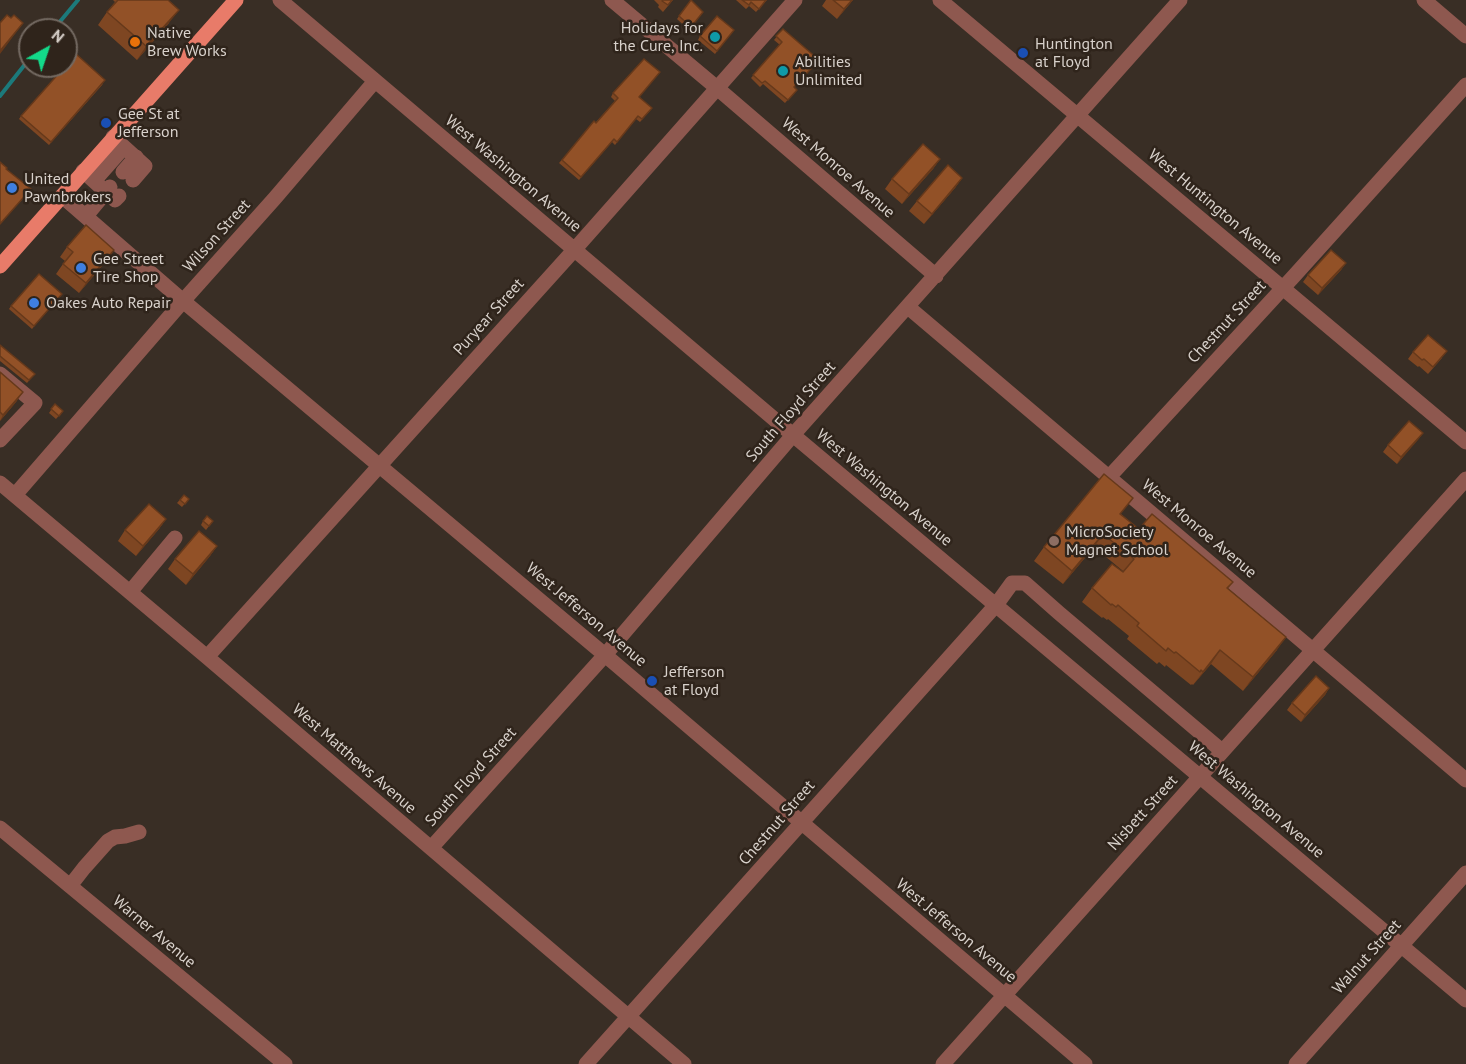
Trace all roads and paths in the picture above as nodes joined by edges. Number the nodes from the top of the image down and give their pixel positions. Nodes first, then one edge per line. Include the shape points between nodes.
1 (236, 0) edge
2 (280, 0) edge
3 (612, 0) edge
4 (795, 0) edge
5 (940, 0) edge
6 (1180, 0) edge
7 (1424, 0) edge
8 (1466, 36) edge
9 (375, 81) junction
10 (1466, 85) edge
11 (717, 88) junction
12 (1079, 115) junction
13 (124, 147) junction
14 (89, 176) junction
15 (128, 176) dead end
16 (62, 196) junction
17 (86, 216) junction
18 (574, 249) junction
19 (0, 266) edge
20 (936, 276) junction
21 (1282, 288) junction
22 (183, 301) junction
23 (908, 307) junction
24 (0, 374) edge
25 (793, 435) junction
26 (0, 440) edge
27 (1466, 442) edge
28 (380, 466) junction
29 (1110, 477) junction
30 (1466, 479) edge
31 (0, 483) edge
32 (15, 495) junction
33 (175, 538) dead end
34 (130, 592) junction
35 (996, 605) junction
36 (1313, 650) junction
37 (605, 655) junction
38 (207, 657) junction
39 (1222, 751) junction
40 (1200, 776) junction
41 (1466, 780) edge
42 (801, 823) junction
43 (0, 828) edge
44 (139, 832) dead end
45 (431, 848) junction
46 (1466, 873) edge
47 (70, 886) junction
48 (1401, 946) junction
49 (1004, 995) junction
50 (1466, 1000) edge
51 (628, 1016) junction
52 (285, 1064) edge
53 (586, 1064) edge
54 (684, 1064) edge
55 (943, 1064) edge
56 (1085, 1064) edge
57 (1296, 1064) edge

1 - 13 main road
2 - 9 street, West Washington Avenue
3 - 11 street, West Monroe Avenue
4 - 11 street, Puryear Street
5 - 12 street, West Huntington Avenue
6 - 12 street, South Floyd Street
7 - 8 street
9 - 18 street, West Washington Avenue
9 - 22 street, Wilson Street
10 - 21 street, Chestnut Street
11 - 18 street, Puryear Street
11 - 20 street, West Monroe Avenue
12 - 20 street, South Floyd Street
12 - 21 street, West Huntington Avenue
13 - 14 main road
13 - 15 street via 146,165
14 - 16 main road
14 - 17 street via 112,192
16 - 17 street, West Jefferson Avenue
16 - 19 main road
17 - 22 street, West Jefferson Avenue
18 - 25 street, West Washington Avenue
18 - 28 street, Puryear Street
20 - 23 street, South Floyd Street
21 - 27 street, West Huntington Avenue
21 - 29 street, Chestnut Street
22 - 28 street, West Jefferson Avenue
22 - 32 street, Wilson Street
23 - 25 street, South Floyd Street
23 - 29 street, West Monroe Avenue
24 - 26 street via 34,403
25 - 35 street, West Washington Avenue
25 - 37 street, South Floyd Street
28 - 37 street, West Jefferson Avenue
28 - 38 street, Puryear Street
29 - 36 street, West Monroe Avenue
30 - 36 street, Nisbett Street
31 - 32 street, West Matthews Avenue
32 - 34 street, West Matthews Avenue
33 - 34 street
34 - 38 street, West Matthews Avenue
35 - 39 street, Chestnut Street via 1012,583 1026,583
35 - 40 street, West Washington Avenue
35 - 42 street, Chestnut Street
36 - 39 street, Nisbett Street
36 - 41 street, West Monroe Avenue
37 - 42 street, West Jefferson Avenue
37 - 45 street, South Floyd Street
38 - 45 street, West Matthews Avenue
39 - 40 street, Nisbett Street
40 - 48 street, West Washington Avenue
40 - 49 street, Nisbett Street
42 - 49 street, West Jefferson Avenue
42 - 51 street, Chestnut Street
43 - 47 street, Warner Avenue
44 - 47 street via 108,841
45 - 51 street, West Matthews Avenue
46 - 48 street, Walnut Street
47 - 52 street, Warner Avenue
48 - 50 street, West Washington Avenue
48 - 57 street, Walnut Street
49 - 55 street, Nisbett Street
49 - 56 street, West Jefferson Avenue
51 - 53 street, Chestnut Street
51 - 54 street, West Matthews Avenue

